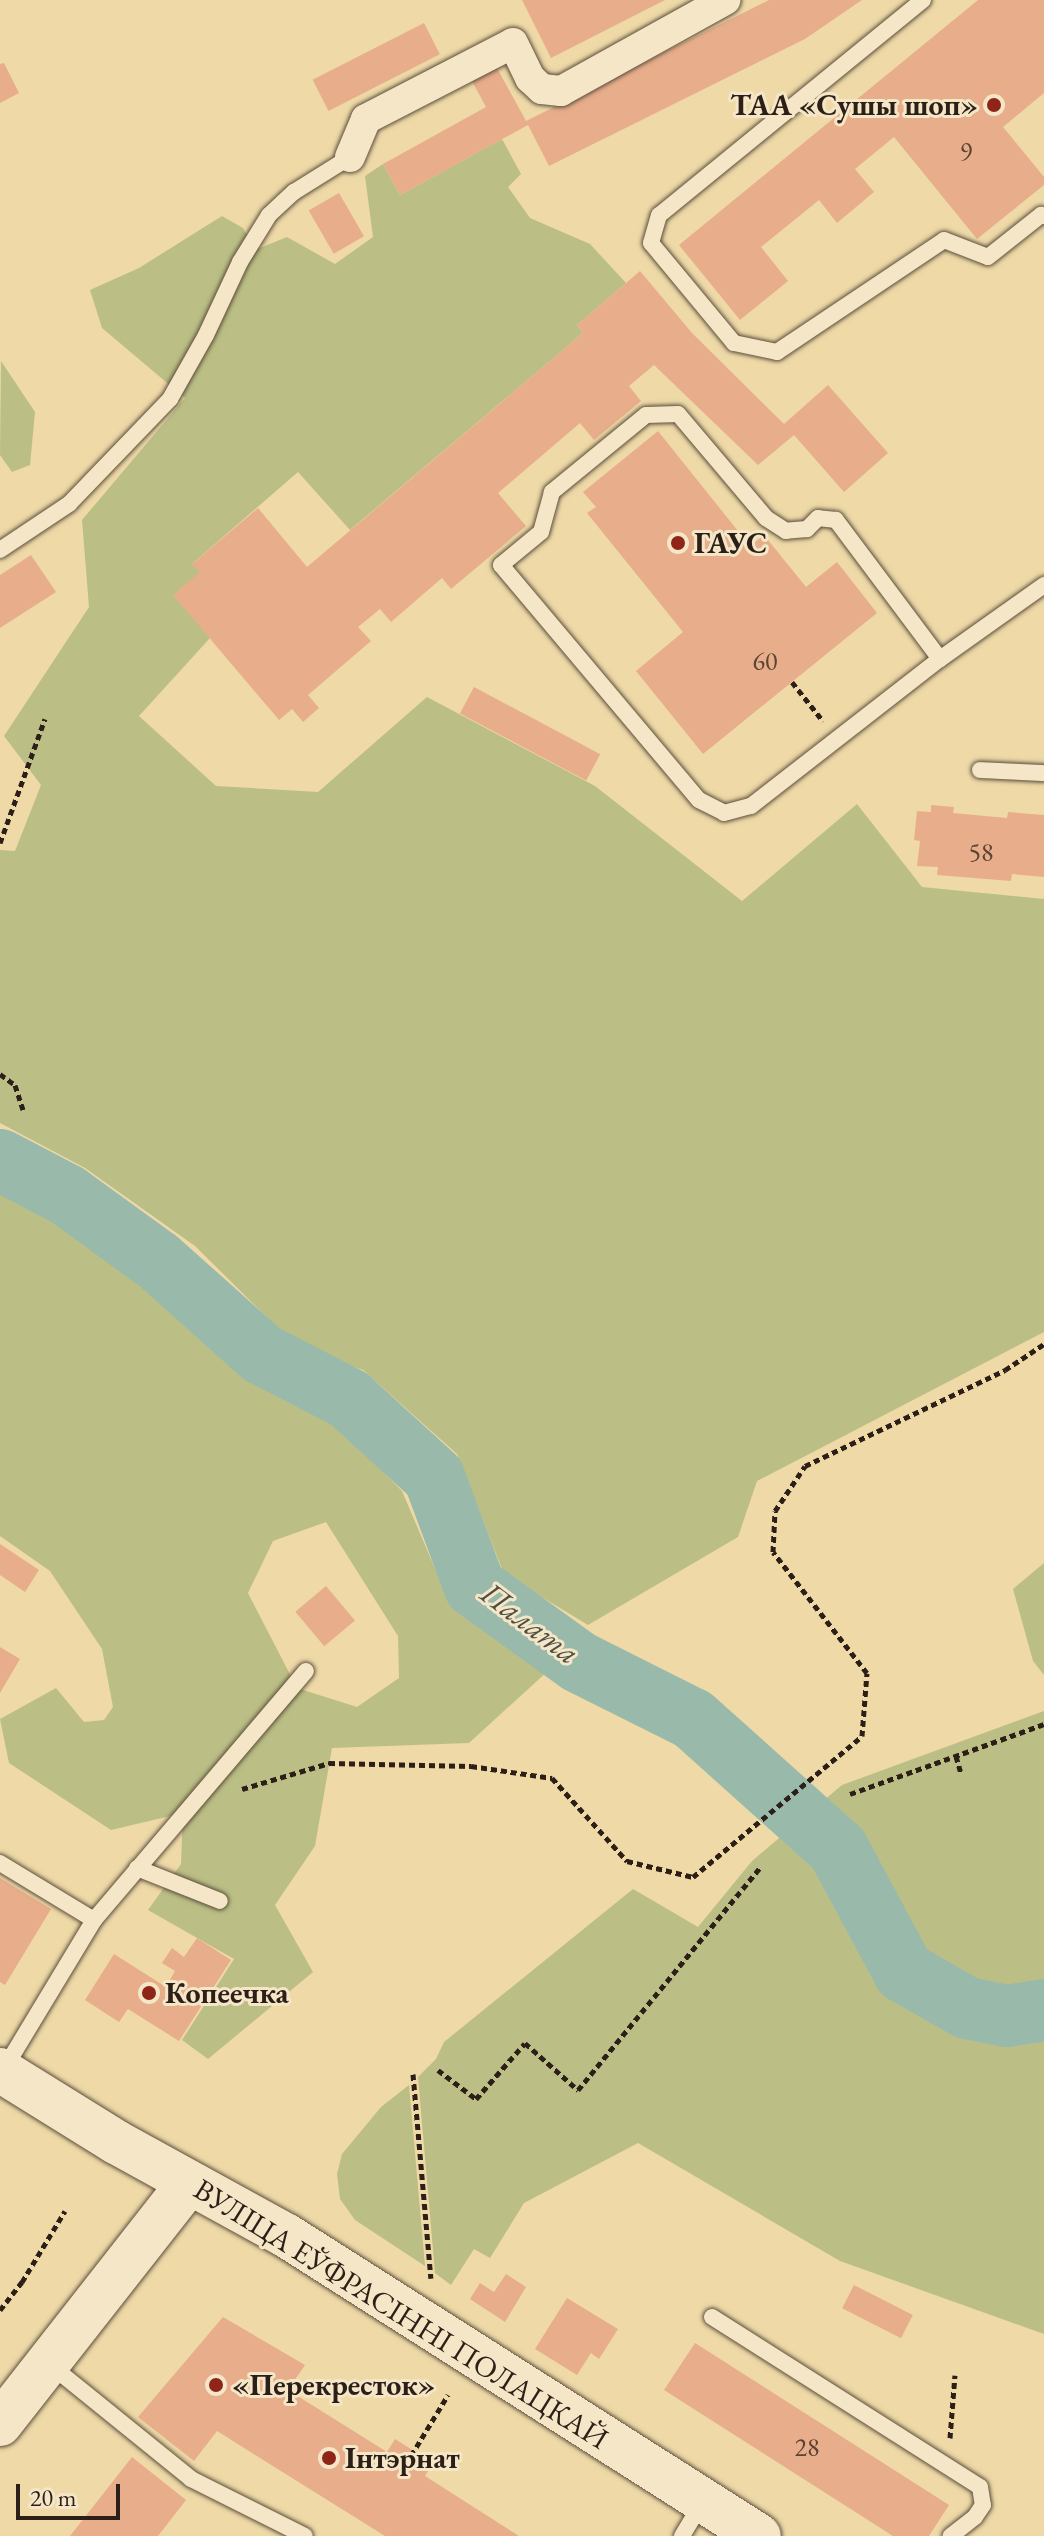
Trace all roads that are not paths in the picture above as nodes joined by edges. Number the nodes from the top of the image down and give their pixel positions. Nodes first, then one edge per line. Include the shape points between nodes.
1 (725, 0) edge
2 (923, 0) edge
3 (350, 157) joint
4 (1044, 216) edge
5 (0, 550) edge
6 (1044, 585) edge
7 (940, 659) junction
8 (980, 770) dead end
9 (1044, 773) edge
10 (306, 1671) dead end
11 (0, 1863) edge
12 (137, 1868) junction
13 (220, 1901) dead end
14 (94, 1920) junction
15 (1, 2071) edge
16 (189, 2183) junction
17 (712, 2317) dead end
18 (47, 2362) junction
19 (0, 2424) edge
20 (693, 2519) edge
21 (305, 2536) edge
22 (759, 2536) edge
23 (951, 2536) edge

1 - 3 street via 561,91 542,89 530,78 513,43 366,119
2 - 4 lane via 659,215 651,243 734,343 777,352 944,240 988,257
3 - 5 lane via 294,192 269,215 170,399 69,504
6 - 7 lane
7 - 7 lane via 751,806 724,813 699,800 501,565 541,532 552,492 646,415 678,414 766,518 786,531 807,529 818,518 836,520
8 - 9 lane
10 - 12 lane
11 - 14 lane
12 - 13 lane
12 - 14 lane
14 - 15 lane
15 - 16 main road, ВУЛІЦА ЕЎФРАСІННІ ПОЛАЦКАЙ
16 - 18 main road
16 - 20 main road, ВУЛІЦА ЕЎФРАСІННІ ПОЛАЦКАЙ via 402,2307 538,2398
17 - 23 lane via 980,2487 983,2505
18 - 19 main road
18 - 21 lane via 191,2479
20 - 22 main road, ВУЛІЦА ЕЎФРАСІННІ ПОЛАЦКАЙ

